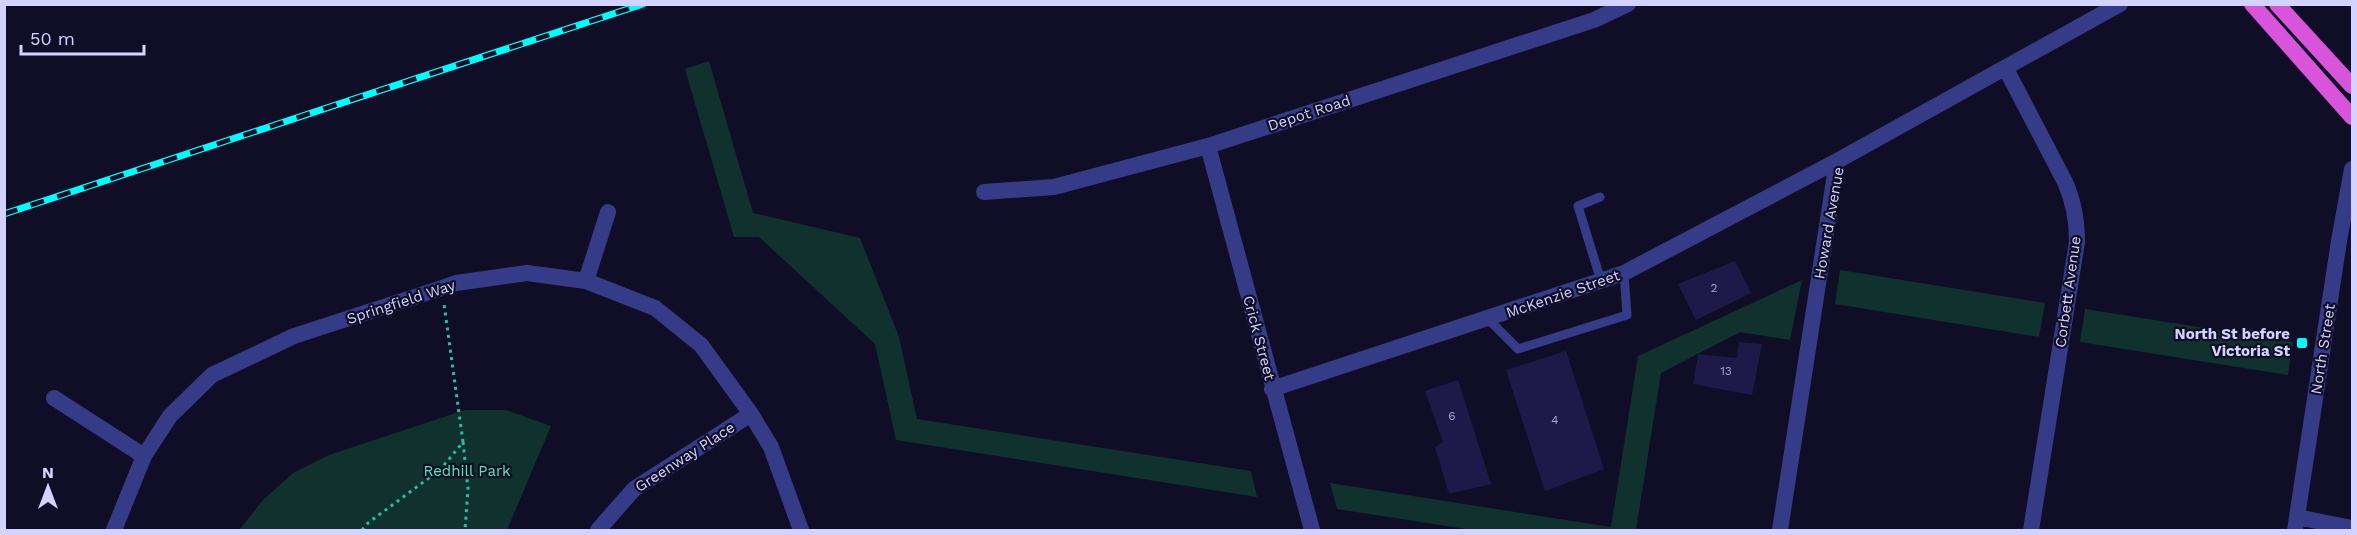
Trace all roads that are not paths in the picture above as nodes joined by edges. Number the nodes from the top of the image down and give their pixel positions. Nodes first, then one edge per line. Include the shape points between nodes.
1 (1628, 4) edge
2 (2120, 4) edge
3 (2252, 4) edge
4 (2277, 4) edge
5 (2006, 69) junction
6 (2352, 86) edge
7 (2352, 117) edge
8 (1208, 146) junction
9 (1837, 161) junction
10 (2352, 169) edge
11 (984, 192) dead end
12 (1600, 197) dead end
13 (609, 212) dead end
14 (1624, 273) junction
15 (586, 281) junction
16 (1601, 281) junction
17 (1488, 319) junction
18 (1272, 389) junction
19 (54, 398) dead end
20 (752, 414) junction
21 (144, 456) junction
22 (2296, 524) edge
23 (2352, 528) edge
24 (114, 531) edge
25 (598, 531) edge
26 (801, 531) edge
27 (1312, 531) edge
28 (1780, 531) edge
29 (2031, 531) edge

1 - 8 street, Depot Road via 1594,20
2 - 5 street, Howard Avenue
3 - 7 highway
4 - 6 highway
5 - 9 street, Howard Avenue
5 - 29 street, Corbett Avenue via 2065,182 2077,220 2077,242
8 - 11 street, Depot Road via 1054,188
8 - 18 street, Crick Street
9 - 14 street, McKenzie Street
9 - 28 street, Howard Avenue
10 - 22 street, North Street
12 - 16 lane via 1578,206
13 - 15 street
14 - 16 street, McKenzie Street
14 - 17 lane via 1627,315 1518,349
15 - 20 street, Springfield Way via 664,315 701,345
15 - 21 street, Springfield Way via 527,273 456,283 294,336 212,375 170,416
16 - 17 street, McKenzie Street
17 - 18 street, McKenzie Street
18 - 27 street, Crick Street
19 - 21 street
20 - 25 street, Greenway Place via 634,489
20 - 26 street, Springfield Way via 771,447
21 - 24 street, Springfield Way
22 - 23 street

